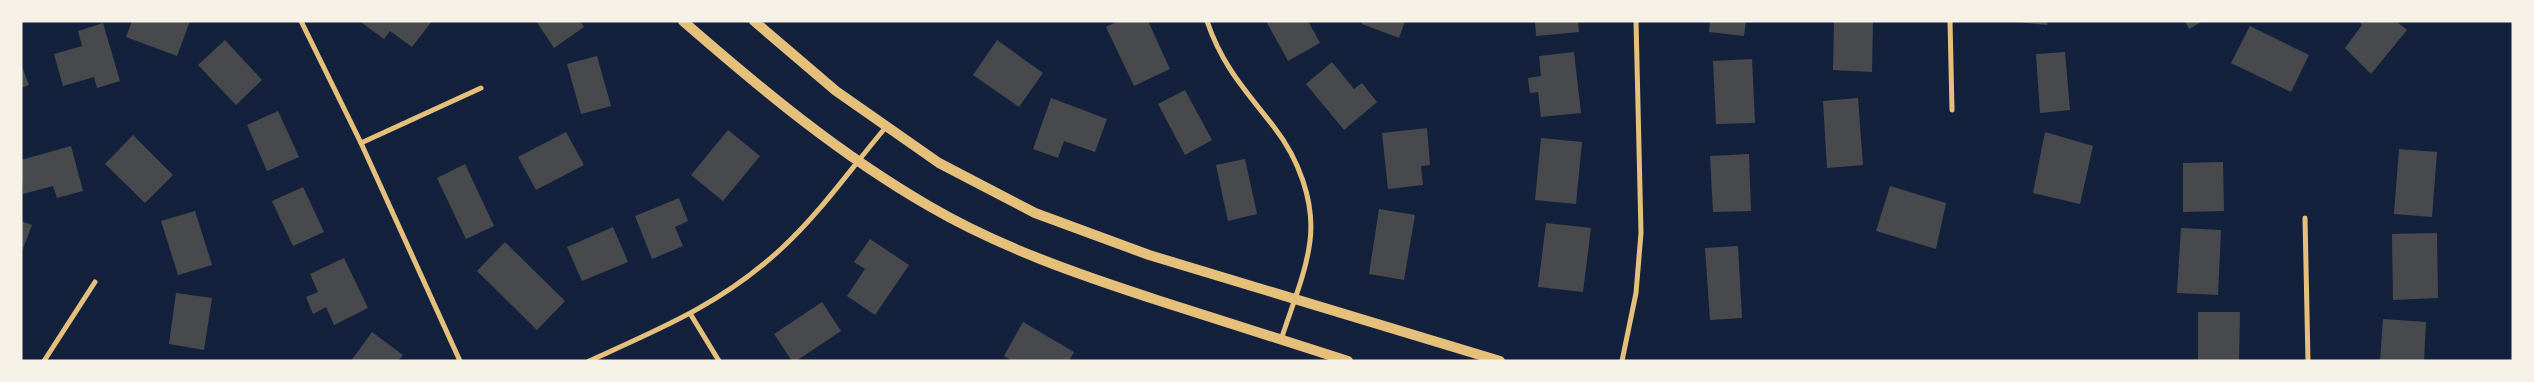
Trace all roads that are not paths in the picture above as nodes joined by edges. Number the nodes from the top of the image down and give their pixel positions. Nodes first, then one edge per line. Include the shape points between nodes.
1 (301, 21) edge
2 (684, 21) edge
3 (754, 21) edge
4 (1207, 21) edge
5 (1636, 21) edge
6 (1950, 21) edge
7 (481, 88) dead end
8 (1952, 110) dead end
9 (886, 127) junction
10 (361, 143) junction
11 (856, 162) junction
12 (2306, 218) dead end
13 (95, 282) dead end
14 (1294, 298) junction
15 (690, 315) junction
16 (1280, 340) junction
17 (44, 361) edge
18 (460, 361) edge
19 (589, 361) edge
20 (720, 361) edge
21 (1348, 361) edge
22 (1500, 361) edge
23 (1622, 361) edge
24 (2308, 361) edge

1 - 10 street
2 - 11 main road via 803,122
3 - 9 main road via 836,92
4 - 14 street via 1229,69 1286,144 1304,186 1310,214 1310,239
5 - 23 street via 1641,233 1636,292
6 - 8 street
7 - 10 street
9 - 11 street
9 - 14 main road via 939,163 1035,212 1149,255
10 - 18 street
11 - 15 street via 782,248 724,294
11 - 16 main road via 930,206 1032,256
12 - 24 street
13 - 17 street
14 - 16 street
14 - 22 main road
15 - 19 street
15 - 20 street
16 - 21 main road

